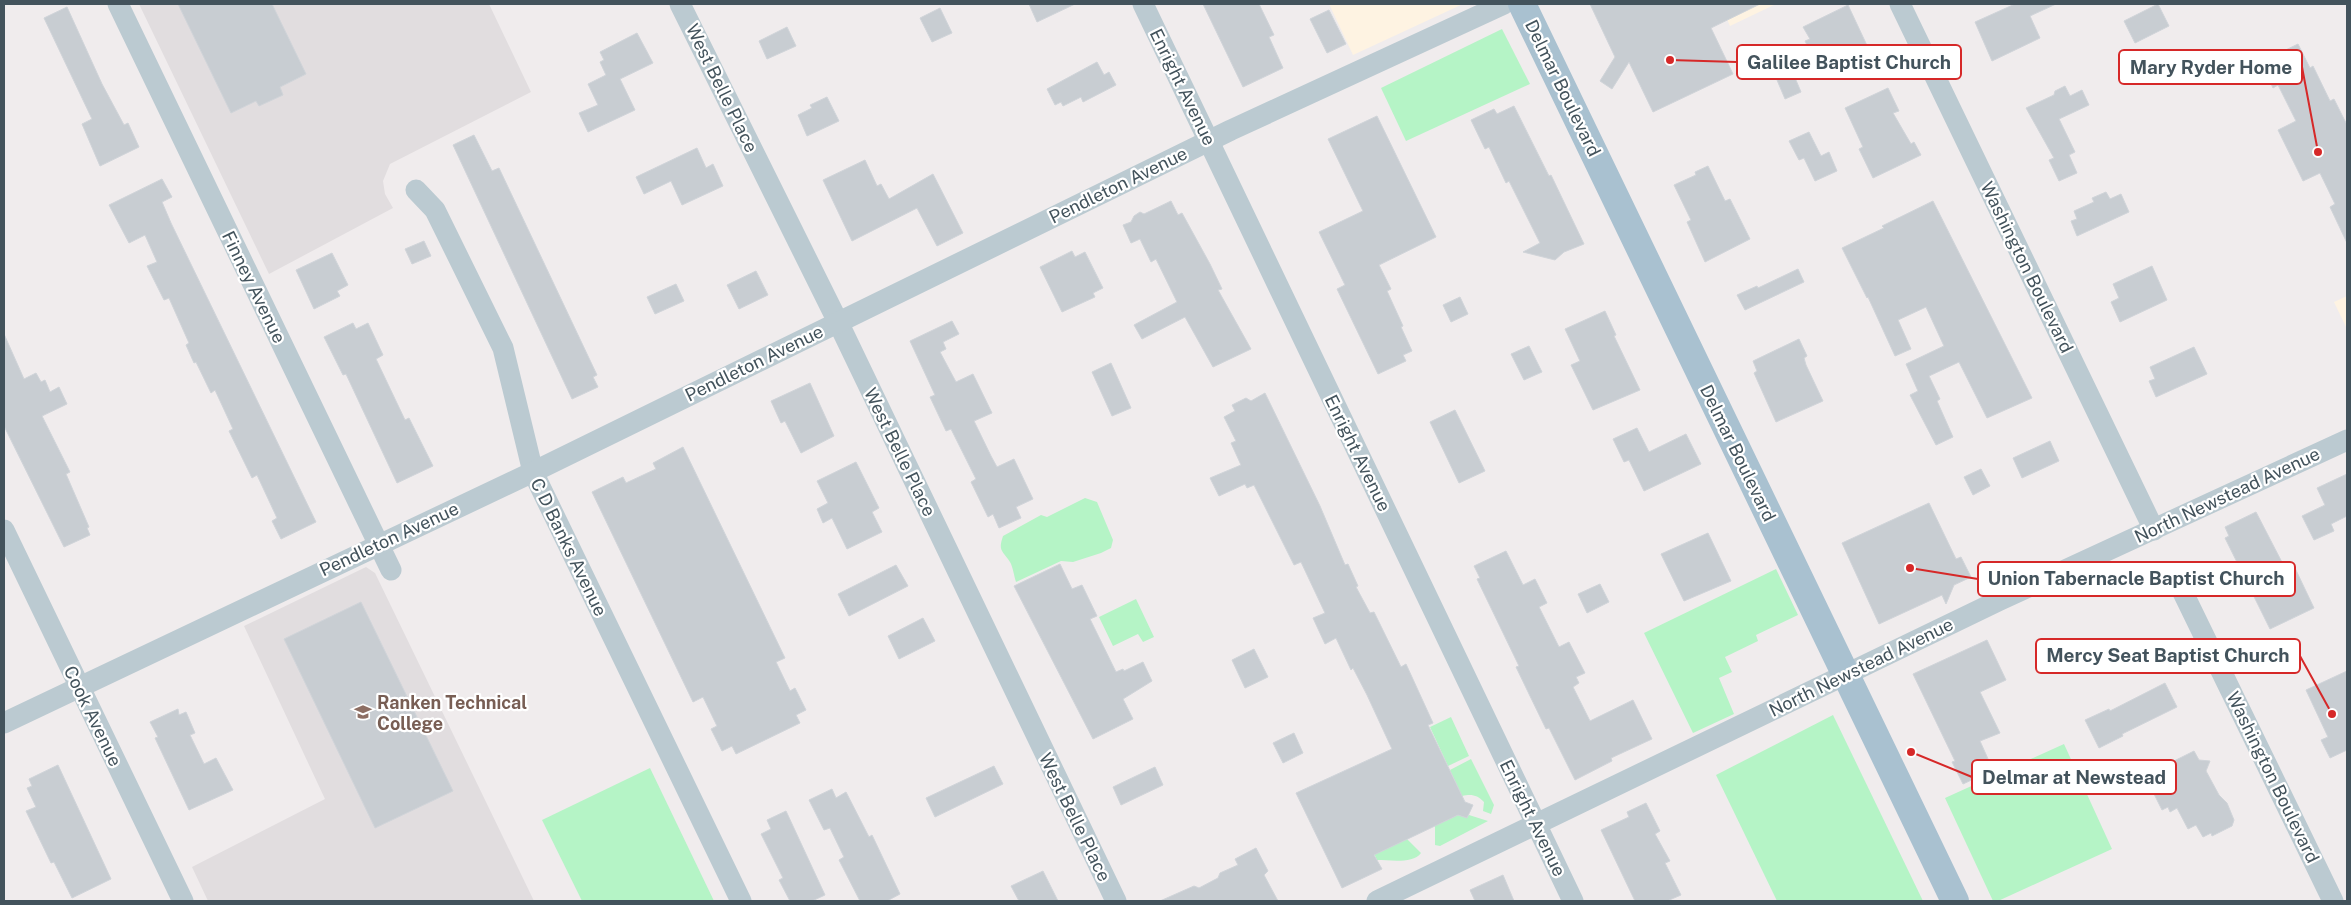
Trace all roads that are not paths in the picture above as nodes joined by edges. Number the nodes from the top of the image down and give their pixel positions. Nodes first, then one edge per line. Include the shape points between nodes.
1 (118, 4) edge
2 (680, 4) edge
3 (1144, 4) edge
4 (1504, 4) edge
5 (1522, 4) edge
6 (1900, 4) edge
7 (1209, 140) junction
8 (416, 190) dead end
9 (838, 322) junction
10 (2347, 440) edge
11 (533, 472) junction
12 (4, 530) edge
13 (2154, 530) junction
14 (378, 544) junction
15 (391, 570) dead end
16 (2173, 572) dead end
17 (1845, 675) junction
18 (80, 688) junction
19 (4, 723) edge
20 (1536, 825) junction
21 (184, 901) edge
22 (741, 901) edge
23 (1116, 901) edge
24 (1377, 901) edge
25 (1573, 901) edge
26 (1955, 901) edge
27 (2333, 901) edge

1 - 14 street, Finney Avenue
2 - 9 street, West Belle Place
3 - 7 street, Enright Avenue
4 - 7 street, Pendleton Avenue
5 - 17 main road, Delmar Boulevard
6 - 13 street, Washington Boulevard
7 - 9 street, Pendleton Avenue
7 - 20 street, Enright Avenue
8 - 11 street, C D Banks Avenue via 434,210 503,348
9 - 11 street, Pendleton Avenue
9 - 23 street, West Belle Place
10 - 13 street, North Newstead Avenue
11 - 14 street, Pendleton Avenue
11 - 22 street, C D Banks Avenue
12 - 18 street, Cook Avenue
13 - 17 street, North Newstead Avenue
14 - 15 street, Finney Avenue
14 - 18 street, Pendleton Avenue
16 - 27 street, Washington Boulevard
17 - 20 street, North Newstead Avenue
17 - 26 main road, Delmar Boulevard
18 - 19 street, Pendleton Avenue
18 - 21 street, Cook Avenue
20 - 24 street, North Newstead Avenue
20 - 25 street, Enright Avenue

